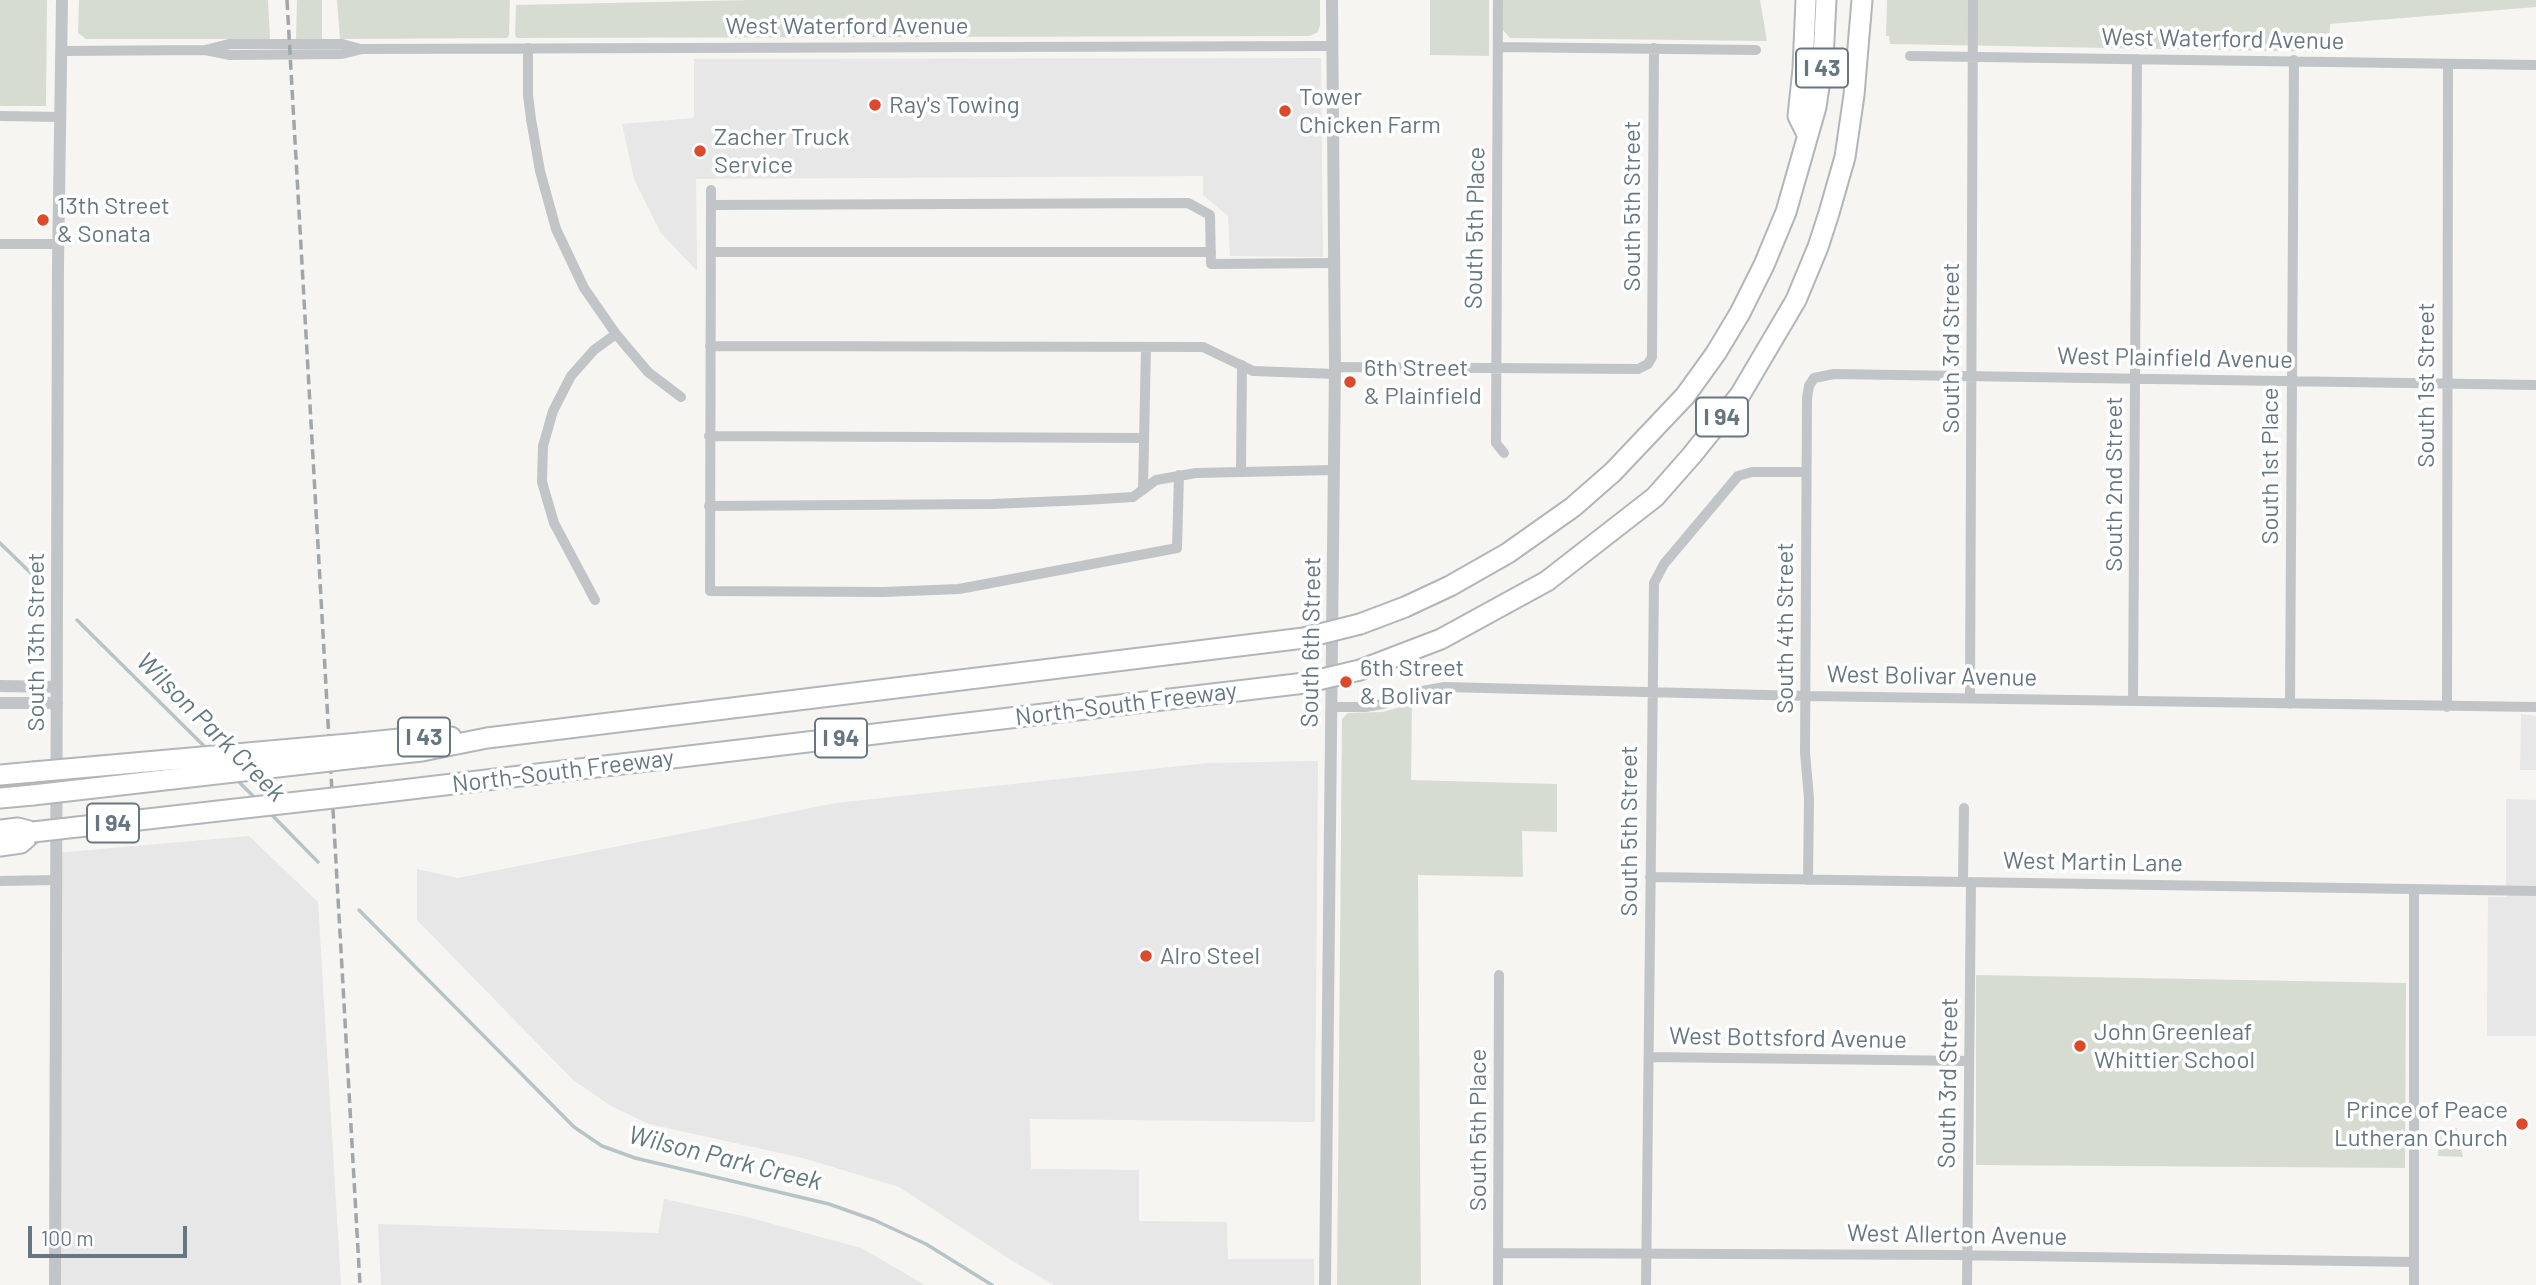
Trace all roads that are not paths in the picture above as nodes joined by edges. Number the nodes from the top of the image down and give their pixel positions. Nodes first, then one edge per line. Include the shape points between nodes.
1 (62, 0) edge
2 (1332, 0) edge
3 (1498, 0) edge
4 (1806, 0) edge
5 (1826, 0) edge
6 (1863, 0) edge
7 (1973, 0) edge
8 (1332, 46) junction
9 (1498, 47) junction
10 (528, 48) junction
11 (1654, 48) junction
12 (1756, 50) dead end
13 (61, 51) junction
14 (1910, 56) dead end
15 (1973, 57) junction
16 (2137, 59) junction
17 (2294, 60) junction
18 (2448, 64) junction
19 (2536, 65) edge
20 (0, 117) edge
21 (61, 117) junction
22 (1807, 134) junction
23 (711, 190) dead end
24 (711, 205) junction
25 (0, 244) edge
26 (58, 244) junction
27 (710, 252) junction
28 (1211, 252) junction
29 (1335, 263) junction
30 (616, 334) junction
31 (710, 346) junction
32 (1146, 347) junction
33 (1241, 365) junction
34 (1495, 369) junction
35 (1335, 370) junction
36 (1972, 376) junction
37 (1814, 377) joint
38 (2135, 379) junction
39 (2291, 381) junction
40 (2447, 383) junction
41 (2536, 385) edge
42 (681, 397) dead end
43 (709, 436) junction
44 (1144, 438) junction
45 (1504, 453) dead end
46 (1334, 470) junction
47 (1241, 471) junction
48 (1807, 472) junction
49 (1180, 475) junction
50 (1143, 490) junction
51 (709, 506) junction
52 (595, 600) dead end
53 (0, 686) edge
54 (57, 687) junction
55 (1651, 692) junction
56 (1807, 696) junction
57 (1970, 697) junction
58 (2133, 700) junction
59 (0, 703) edge
60 (57, 703) junction
61 (2290, 704) junction
62 (2447, 706) junction
63 (1331, 707) junction
64 (2536, 707) edge
65 (363, 750) junction
66 (0, 775) edge
67 (0, 798) edge
68 (1964, 808) dead end
69 (0, 830) edge
70 (33, 832) junction
71 (0, 846) edge
72 (1650, 877) junction
73 (56, 880) junction
74 (1808, 880) junction
75 (0, 881) edge
76 (1967, 881) junction
77 (2413, 889) junction
78 (2536, 891) edge
79 (1499, 975) dead end
80 (1649, 1057) junction
81 (1969, 1061) junction
82 (1498, 1253) junction
83 (1646, 1253) junction
84 (1967, 1255) junction
85 (2414, 1262) junction
86 (55, 1285) edge
87 (1325, 1285) edge
88 (1498, 1285) edge
89 (1646, 1285) edge
90 (1967, 1285) edge
91 (2414, 1285) edge

1 - 13 street, South 13th Street
2 - 8 street, South 6th Street
3 - 9 street, South 5th Place
4 - 22 highway via 1798,116
5 - 22 highway, North-South Freeway / I 43 via 1823,59
6 - 70 highway, North-South Freeway / I 94, bridge via 1845,157 1829,213 1796,300 1740,395 1655,497 1547,582 1441,639 1360,670 1304,683
7 - 15 street, South 3rd Street
8 - 10 street, West Waterford Avenue
8 - 29 street, South 6th Street
9 - 11 street
9 - 34 street, South 5th Place
10 - 13 street, West Waterford Avenue via 229,44 205,50
10 - 30 street via 531,119 556,229 584,288
11 - 12 street
11 - 34 street, South 5th Street via 1652,357 1638,369
13 - 21 street, South 13th Street
14 - 15 street, West Waterford Avenue
15 - 16 street, West Waterford Avenue
15 - 36 street, South 3rd Street
16 - 17 street, West Waterford Avenue
16 - 38 street, South 2nd Street
17 - 18 street, West Waterford Avenue
17 - 39 street, South 1st Place
18 - 19 street, West Waterford Avenue
18 - 40 street, South 1st Street
20 - 21 street
21 - 26 street, South 13th Street
22 - 65 highway, North-South Freeway / I 94, bridge via 1790,200 1764,265 1716,353 1685,396 1573,507 1508,553 1405,607 1304,639 487,738 422,751
23 - 24 street
24 - 27 street
24 - 28 street via 1188,203 1210,215
25 - 26 street
26 - 54 street, South 13th Street
27 - 28 street
27 - 31 street
28 - 29 street via 1211,264
29 - 35 street, South 6th Street
30 - 42 street via 648,372
30 - 52 street via 571,376 553,411 543,446 542,482 554,523
31 - 32 street
31 - 43 street
32 - 33 street via 1202,348
32 - 44 street
33 - 35 street via 1253,372
33 - 47 street
34 - 35 street
34 - 45 street, South 5th Place via 1496,443
35 - 46 street, South 6th Street
36 - 37 street, West Plainfield Avenue
36 - 38 street, West Plainfield Avenue
36 - 57 street, South 3rd Street
37 - 48 street, South 4th Street via 1807,391
38 - 39 street, West Plainfield Avenue
38 - 58 street, South 2nd Street
39 - 40 street, West Plainfield Avenue
39 - 61 street, South 1st Place
40 - 41 street, West Plainfield Avenue
40 - 62 street, South 1st Street
43 - 44 street
43 - 51 street
44 - 50 street
46 - 47 street
46 - 63 street, South 6th Street
47 - 49 street
48 - 55 street, South 5th Street via 1738,476 1664,564 1652,590
48 - 56 street, South 4th Street
49 - 50 street via 1156,480
49 - 51 street via 1177,548 958,589 710,591
50 - 51 street via 1133,497 992,504
53 - 54 street
54 - 60 street, South 13th Street
55 - 56 street, West Bolivar Avenue
55 - 63 street, West Bolivar Avenue via 1444,687 1374,705
55 - 72 street, South 5th Street
56 - 57 street, West Bolivar Avenue
56 - 74 street, South 4th Street
57 - 58 street, West Bolivar Avenue
58 - 61 street, West Bolivar Avenue
59 - 60 street
60 - 73 street, South 13th Street
61 - 62 street, West Bolivar Avenue
62 - 64 street, West Bolivar Avenue
63 - 87 street, South 6th Street
65 - 66 highway, bridge
65 - 67 highway, North-South Freeway / I 94, bridge
68 - 76 street, South 3rd Street
69 - 70 highway, North-South Freeway / I 94
70 - 71 highway via 21,843
72 - 74 street, West Martin Lane
72 - 80 street, South 5th Street
73 - 75 street
73 - 86 street, South 13th Street
74 - 76 street, West Martin Lane
76 - 77 street, West Martin Lane
76 - 81 street, South 3rd Street
77 - 78 street, West Martin Lane
77 - 85 street
79 - 82 street, South 5th Place
80 - 81 street, West Bottsford Avenue
80 - 83 street, South 5th Street
81 - 84 street, South 3rd Street
82 - 83 street, West Allerton Avenue
82 - 88 street, South 5th Place
83 - 84 street, West Allerton Avenue
83 - 89 street, South 5th Street
84 - 85 street, West Allerton Avenue
84 - 90 street, South 3rd Street
85 - 91 street

